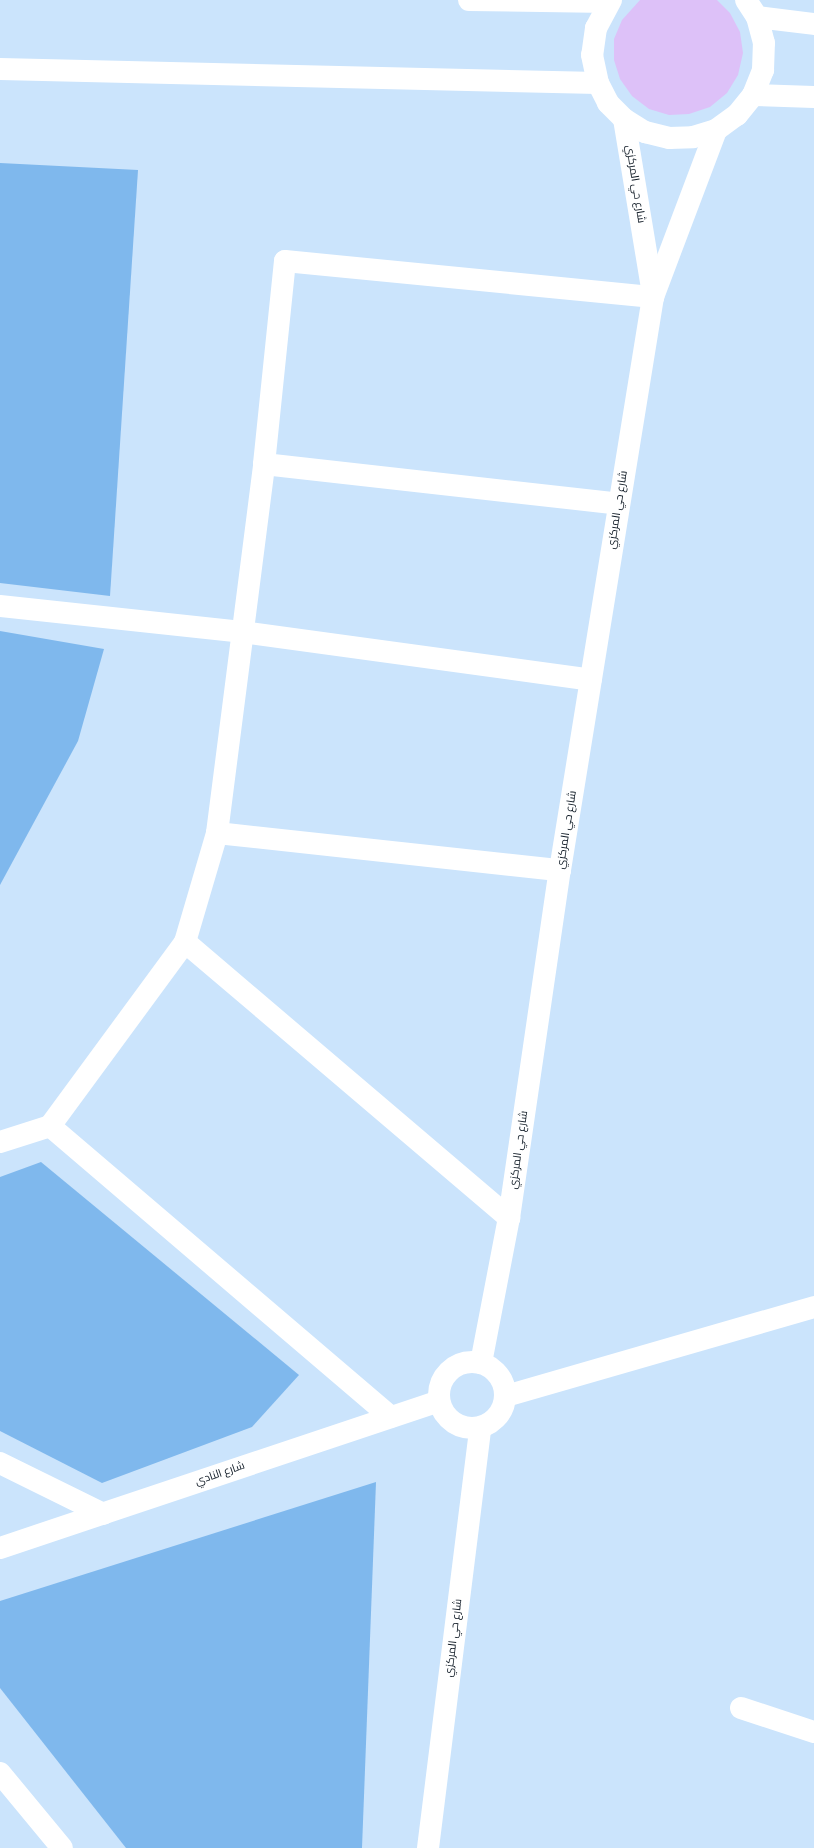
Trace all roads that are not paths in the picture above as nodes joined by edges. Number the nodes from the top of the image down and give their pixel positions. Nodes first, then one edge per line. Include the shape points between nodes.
1 (469, 0) edge
2 (610, 1) edge
3 (752, 9) edge
4 (814, 24) edge
5 (0, 70) edge
6 (598, 82) junction
7 (753, 95) junction
8 (814, 96) edge
9 (624, 119) junction
10 (716, 130) junction
11 (653, 297) junction
12 (264, 464) junction
13 (619, 504) junction
14 (0, 606) edge
15 (242, 632) junction
16 (591, 680) junction
17 (217, 833) junction
18 (560, 870) junction
19 (185, 942) junction
20 (50, 1126) junction
21 (0, 1142) edge
22 (509, 1218) junction
23 (814, 1307) edge
24 (481, 1363) junction
25 (506, 1396) junction
26 (439, 1401) junction
27 (391, 1417) junction
28 (480, 1428) junction
29 (0, 1463) edge
30 (102, 1514) junction
31 (0, 1548) edge
32 (741, 1708) dead end
33 (814, 1732) edge
34 (0, 1773) edge
35 (62, 1848) edge
36 (428, 1848) edge

1 - 2 street
2 - 6 street via 596,28 592,55
3 - 4 street
3 - 7 street via 764,50 763,70
5 - 6 street
6 - 9 street via 608,103
7 - 8 street
7 - 10 street via 737,115
9 - 10 street via 645,132 669,138 693,137
9 - 11 street, شارع حي المركزي
10 - 11 street, شارع حي المركزي
11 - 12 street via 285,261
11 - 13 street, شارع حي المركزي
12 - 13 street
12 - 15 street
13 - 16 street, شارع حي المركزي
14 - 15 street
15 - 16 street
15 - 17 street
16 - 18 street, شارع حي المركزي
17 - 18 street
17 - 19 street
18 - 22 street, شارع حي المركزي
19 - 20 street
19 - 22 street
20 - 21 street
20 - 27 street
22 - 24 street, شارع حي المركزي
23 - 25 street
24 - 25 street via 499,1375
24 - 26 street via 459,1365 450,1371 439,1390
25 - 28 street via 498,1416
26 - 27 street, شارع النادي
26 - 28 street via 449,1420 469,1429
27 - 30 street, شارع النادي
28 - 36 street, شارع حي المركزي
29 - 30 street
30 - 31 street, شارع النادي
32 - 33 street
34 - 35 street

